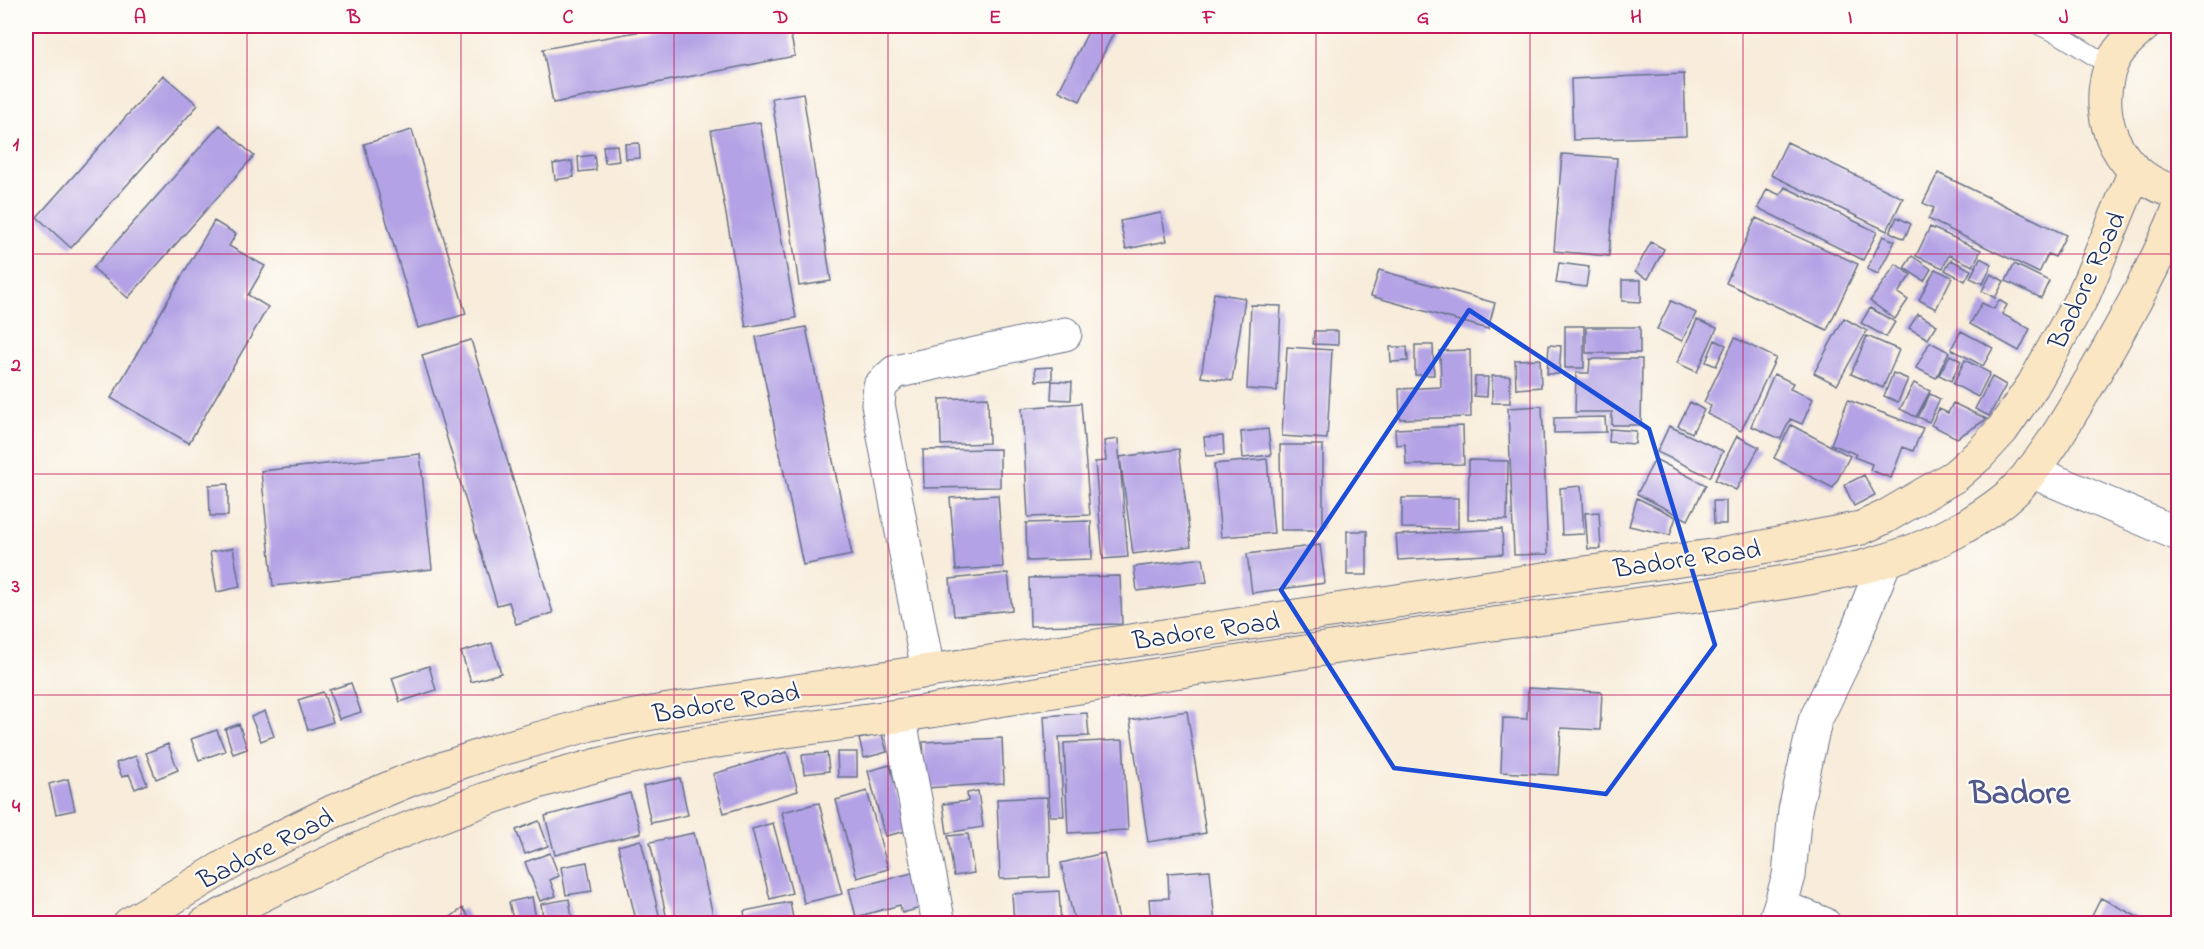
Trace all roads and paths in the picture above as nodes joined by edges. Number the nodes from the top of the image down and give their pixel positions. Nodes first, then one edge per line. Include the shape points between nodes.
1 (2040, 26) edge
2 (2145, 26) edge
3 (2110, 66) junction
4 (2135, 171) junction
5 (2178, 192) edge
6 (2178, 211) edge
7 (1065, 334) dead end
8 (2031, 471) junction
9 (2178, 534) edge
10 (1885, 561) junction
11 (928, 671) junction
12 (899, 716) junction
13 (1777, 915) edge
14 (129, 924) edge
15 (205, 924) edge
16 (939, 924) edge
17 (1824, 924) edge

1 - 3 lane
2 - 3 main road via 2127,39
3 - 4 main road via 2104,94 2106,123 2117,149
4 - 5 main road via 2158,186
4 - 11 main road, Badore Road via 2084,294 2033,385 2002,430 1955,476 1862,528 1726,554
6 - 8 main road, Badore Road via 2127,316 2069,417
7 - 11 street via 895,372 880,386 878,404
8 - 9 street
8 - 10 main road, Badore Road via 2015,491 1967,525
10 - 12 main road, Badore Road via 1843,573 1740,590 1234,662
10 - 13 street via 1852,644 1815,721 1795,810 1789,876
11 - 14 main road, Badore Road via 591,724 494,751 409,780 322,817 244,855
12 - 15 main road, Badore Road via 667,750 523,787 359,849
12 - 16 street
13 - 17 street

